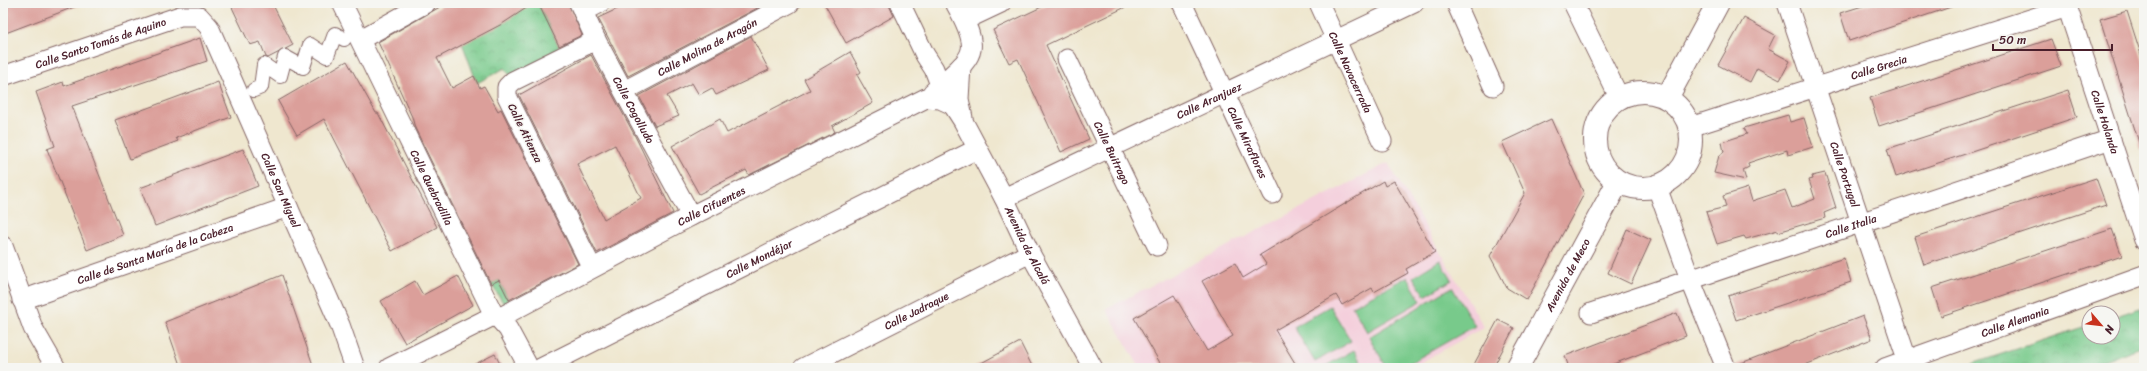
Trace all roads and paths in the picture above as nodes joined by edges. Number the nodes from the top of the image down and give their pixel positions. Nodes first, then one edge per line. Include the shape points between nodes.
1 (342, 3) edge
2 (426, 3) edge
3 (600, 3) edge
4 (790, 3) edge
5 (900, 3) edge
6 (955, 3) edge
7 (1001, 3) edge
8 (1182, 3) edge
9 (1319, 3) edge
10 (1414, 3) edge
11 (1456, 3) edge
12 (1573, 3) edge
13 (1718, 3) edge
14 (1787, 3) edge
15 (2067, 5) edge
16 (581, 7) edge
17 (199, 16) joint
18 (965, 20) junction
19 (353, 39) junction
20 (596, 40) junction
21 (1337, 40) junction
22 (1067, 59) dead end
23 (958, 69) junction
24 (3, 76) edge
25 (937, 77) junction
26 (1492, 86) dead end
27 (1816, 87) junction
28 (257, 89) dead end
29 (624, 91) junction
30 (1224, 93) junction
31 (1619, 97) junction
32 (926, 98) junction
33 (1667, 98) junction
34 (951, 104) junction
35 (963, 121) junction
36 (1690, 127) junction
37 (2111, 139) junction
38 (1382, 141) dead end
39 (1111, 147) junction
40 (977, 149) junction
41 (1618, 182) junction
42 (1657, 186) junction
43 (1272, 194) dead end
44 (1004, 198) junction
45 (288, 207) junction
46 (691, 216) junction
47 (1861, 223) junction
48 (2144, 240) edge
49 (3, 246) edge
50 (1157, 246) dead end
51 (1030, 253) junction
52 (592, 268) junction
53 (2144, 276) edge
54 (1690, 279) junction
55 (22, 300) junction
56 (1591, 313) dead end
57 (497, 316) junction
58 (43, 359) edge
59 (1909, 364) edge
60 (56, 368) edge
61 (355, 368) edge
62 (389, 368) edge
63 (528, 368) edge
64 (541, 368) edge
65 (803, 368) edge
66 (1093, 368) edge
67 (1517, 368) edge
68 (1726, 368) edge
69 (1885, 368) edge

1 - 19 street, Calle Quebradilla
2 - 19 street
3 - 16 street
4 - 29 street, Calle Molina de Aragón
5 - 25 street, Avenida de Alcalá
6 - 18 street, Avenida de Alcalá
7 - 18 street
8 - 30 street, Calle Miraflores
9 - 21 street, Calle Navacerrada
10 - 21 street, Calle Aranjuez
11 - 26 street
12 - 31 street
13 - 33 street
14 - 27 street, Calle Portugal
15 - 27 street, Calle Grecia
15 - 37 street, Calle Holanda
16 - 20 street, Calle Cogolludo
17 - 24 street, Calle Santo Tomás de Aquino via 180,16
17 - 45 street, Calle San Miguel via 209,27
18 - 23 street, Avenida de Alcalá via 972,36 972,46 966,62
19 - 28 street via 335,34 327,56 310,45 303,67 285,57 280,76 264,65
19 - 57 street, Calle Quebradilla
20 - 29 street, Calle Cogolludo
20 - 52 street, Calle Atienza via 513,81 507,87 507,96
21 - 30 street, Calle Aranjuez
21 - 38 street, Calle Navacerrada
22 - 39 street, Calle Buitrago
23 - 25 street, Calle Cifuentes
23 - 35 street, Avenida de Alcalá
25 - 32 street, Calle Cifuentes
25 - 34 street, Avenida de Alcalá
27 - 36 street, Calle Grecia
27 - 47 street, Calle Portugal
29 - 46 street, Calle Cogolludo
30 - 39 street, Calle Aranjuez
30 - 43 street, Calle Miraflores
31 - 33 street via 1644,92
31 - 41 street via 1607,108 1598,123 1594,139 1604,169
32 - 34 street via 940,99
32 - 46 street, Calle Cifuentes
33 - 36 street via 1685,115
34 - 35 street, Avenida de Alcalá
35 - 40 street, Avenida de Alcalá
36 - 42 street via 1691,141 1686,157 1675,174
37 - 47 street, Calle Italia
37 - 48 street, Calle Holanda
39 - 44 street, Calle Aranjuez
39 - 50 street, Calle Buitrago
40 - 44 street, Avenida de Alcalá
40 - 64 street, Calle Mondéjar
41 - 42 street via 1632,188
41 - 67 street, Avenida de Meco
42 - 54 street
44 - 51 street, Avenida de Alcalá
45 - 55 street, Calle de Santa María de la Cabeza
45 - 61 street, Calle San Miguel via 340,325
46 - 52 street, Calle Cifuentes
47 - 54 street, Calle Italia
47 - 59 street, Calle Portugal
49 - 55 street
51 - 65 street, Calle Jadraque
51 - 66 street, Avenida de Alcalá
52 - 57 street, Calle Cifuentes
53 - 59 street, Calle Alemania
54 - 56 street, Calle Italia
54 - 68 street
55 - 58 street
57 - 62 street, Calle Cifuentes
57 - 63 street, Calle Quebradilla via 508,328
58 - 60 street
59 - 69 street, Calle Alemania

